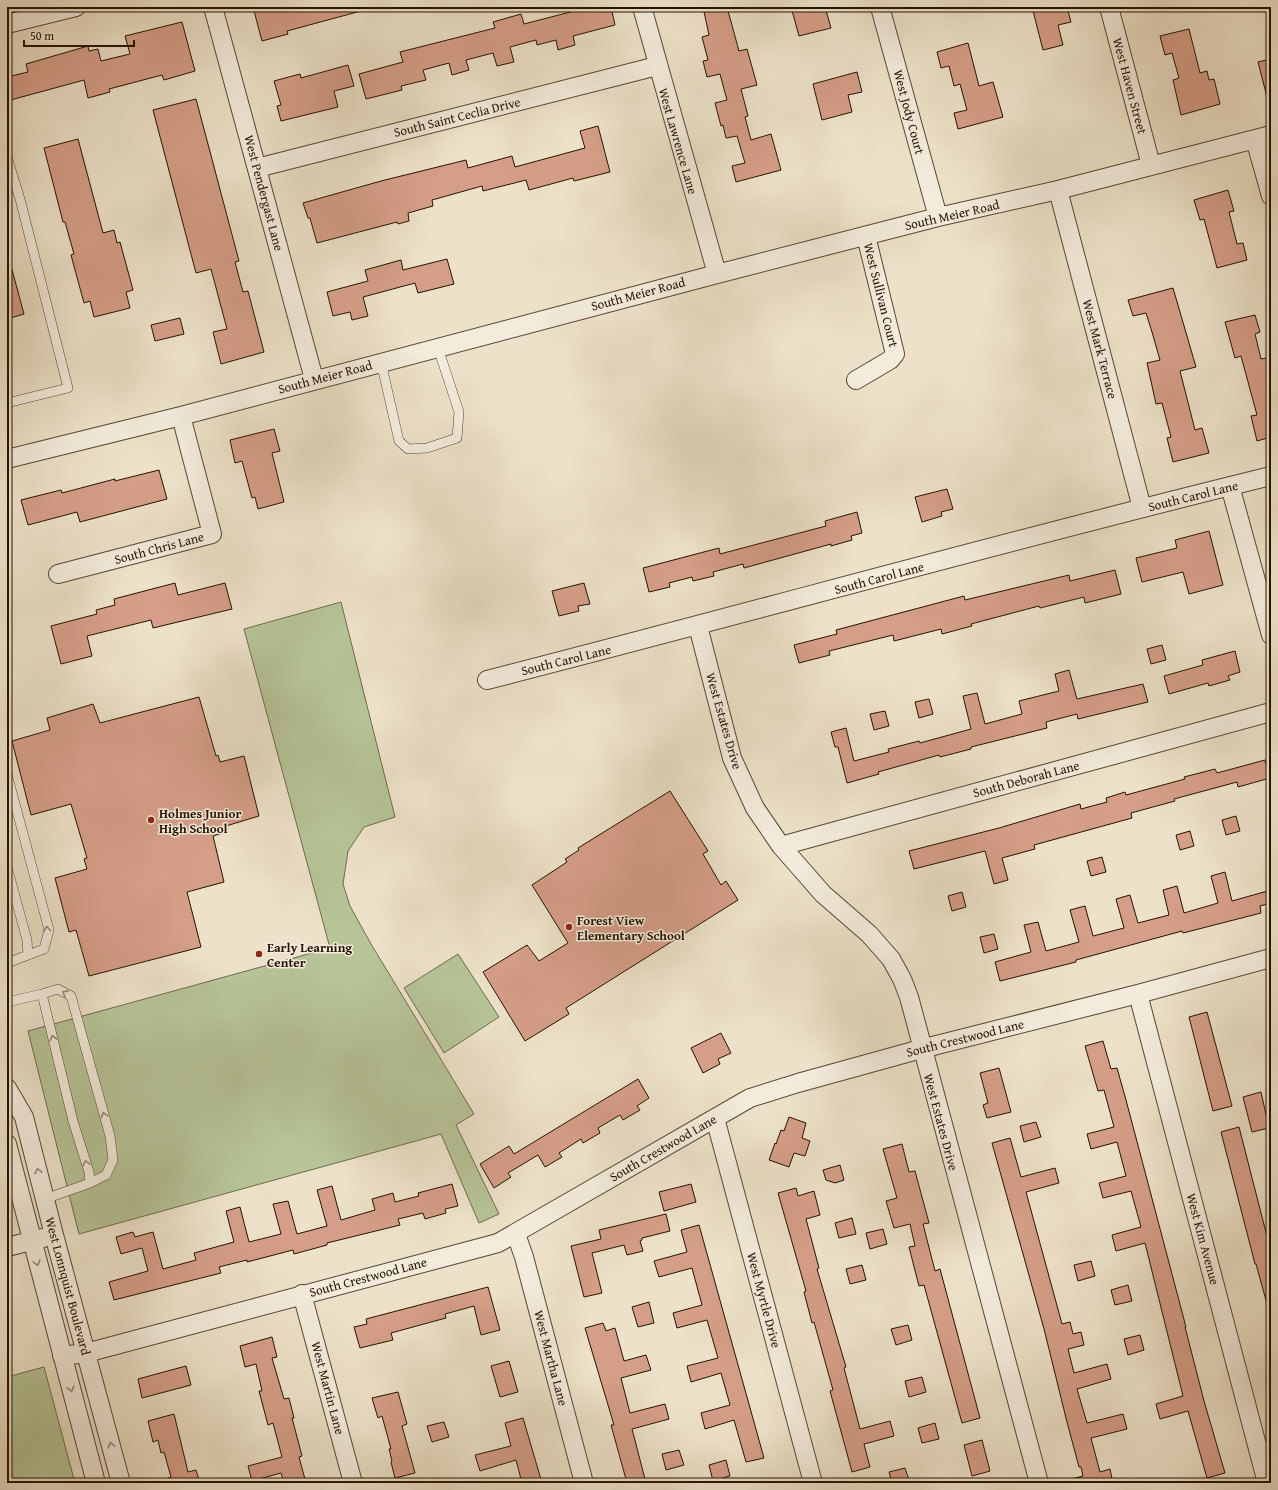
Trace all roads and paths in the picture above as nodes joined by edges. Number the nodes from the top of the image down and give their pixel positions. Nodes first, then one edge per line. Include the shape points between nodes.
1 (76, 7) edge
2 (213, 7) edge
3 (642, 7) edge
4 (880, 7) edge
5 (1109, 7) edge
6 (7, 24) edge
7 (657, 66) junction
8 (1263, 137) edge
9 (7, 157) edge
10 (1152, 165) junction
11 (257, 168) junction
12 (1058, 190) junction
13 (1271, 196) edge
14 (938, 217) junction
15 (866, 236) junction
16 (717, 274) junction
17 (438, 348) junction
18 (380, 362) junction
19 (314, 379) junction
20 (856, 380) dead end
21 (7, 403) edge
22 (181, 416) junction
23 (7, 459) edge
24 (1271, 476) edge
25 (1230, 486) junction
26 (1142, 508) junction
27 (58, 574) dead end
28 (698, 626) junction
29 (1271, 635) edge
30 (487, 680) dead end
31 (1271, 712) edge
32 (7, 774) edge
33 (781, 846) junction
34 (7, 866) edge
35 (28, 955) junction
36 (1271, 958) edge
37 (7, 963) edge
38 (42, 994) junction
39 (1138, 994) junction
40 (7, 1002) edge
41 (921, 1049) junction
42 (7, 1093) edge
43 (715, 1118) junction
44 (7, 1144) edge
45 (90, 1183) junction
46 (45, 1199) junction
47 (516, 1234) junction
48 (54, 1235) junction
49 (31, 1241) junction
50 (7, 1247) edge
51 (302, 1294) junction
52 (86, 1353) junction
53 (62, 1356) junction
54 (96, 1483) edge
55 (121, 1483) edge
56 (353, 1483) edge
57 (584, 1483) edge
58 (813, 1483) edge
59 (1039, 1483) edge
60 (1267, 1483) edge

1 - 6 street
2 - 11 street, West Pendergast Lane
3 - 7 street, West Lawrence Lane
4 - 14 street, West Jody Court
5 - 10 street, West Haven Street
7 - 11 street, South Saint Ceclia Drive
7 - 16 street, West Lawrence Lane
8 - 10 street, South Meier Road
8 - 13 street
9 - 21 lane via 68,388
10 - 12 street, South Meier Road
11 - 19 street, West Pendergast Lane
12 - 14 street, South Meier Road
12 - 26 street, West Mark Terrace
14 - 15 street, South Meier Road
15 - 16 street, South Meier Road
15 - 20 street, West Sullivan Court via 895,354 890,360
16 - 17 street, South Meier Road
17 - 18 street, South Meier Road
17 - 18 lane via 459,412 457,438 427,448 408,449 399,440
18 - 19 street, South Meier Road
19 - 22 street, South Meier Road
22 - 23 street, South Meier Road
22 - 27 street, South Chris Lane via 212,534
24 - 25 street, South Carol Lane
25 - 26 street, South Carol Lane
25 - 29 street
26 - 28 street, South Carol Lane
28 - 30 street, South Carol Lane
28 - 33 street, West Estates Drive via 732,758 755,808
31 - 33 street, South Deborah Lane
35 -> 32 lane via 44,949 49,930
33 - 41 street, West Estates Drive via 823,894 869,934 891,959 909,997
34 - 35 lane via 27,940
35 - 37 lane
36 - 39 street, South Crestwood Lane
38 - 40 lane
45 -> 38 lane
45 -> 38 lane via 106,1174 113,1160 110,1136 71,996 58,989
39 - 41 street, South Crestwood Lane
39 - 60 street, West Kim Avenue
41 - 43 street, South Crestwood Lane via 750,1098
41 - 59 street, West Estates Drive
46 -> 42 street, West Lonnquist Boulevard via 24,1117
43 - 47 street, South Crestwood Lane
43 - 58 street, West Myrtle Drive
44 - 49 street, West Lonnquist Boulevard
45 - 46 lane
46 - 48 street, West Lonnquist Boulevard
47 - 51 street, South Crestwood Lane via 498,1243
47 - 57 street, West Martha Lane
48 - 49 street
48 - 52 street, West Lonnquist Boulevard
49 - 50 street
49 -> 53 street, West Lonnquist Boulevard
51 - 52 street, South Crestwood Lane
51 - 56 street, West Martin Lane
52 - 53 street, South Crestwood Lane
55 -> 52 street, West Lonnquist Boulevard
53 -> 54 street, West Lonnquist Boulevard

